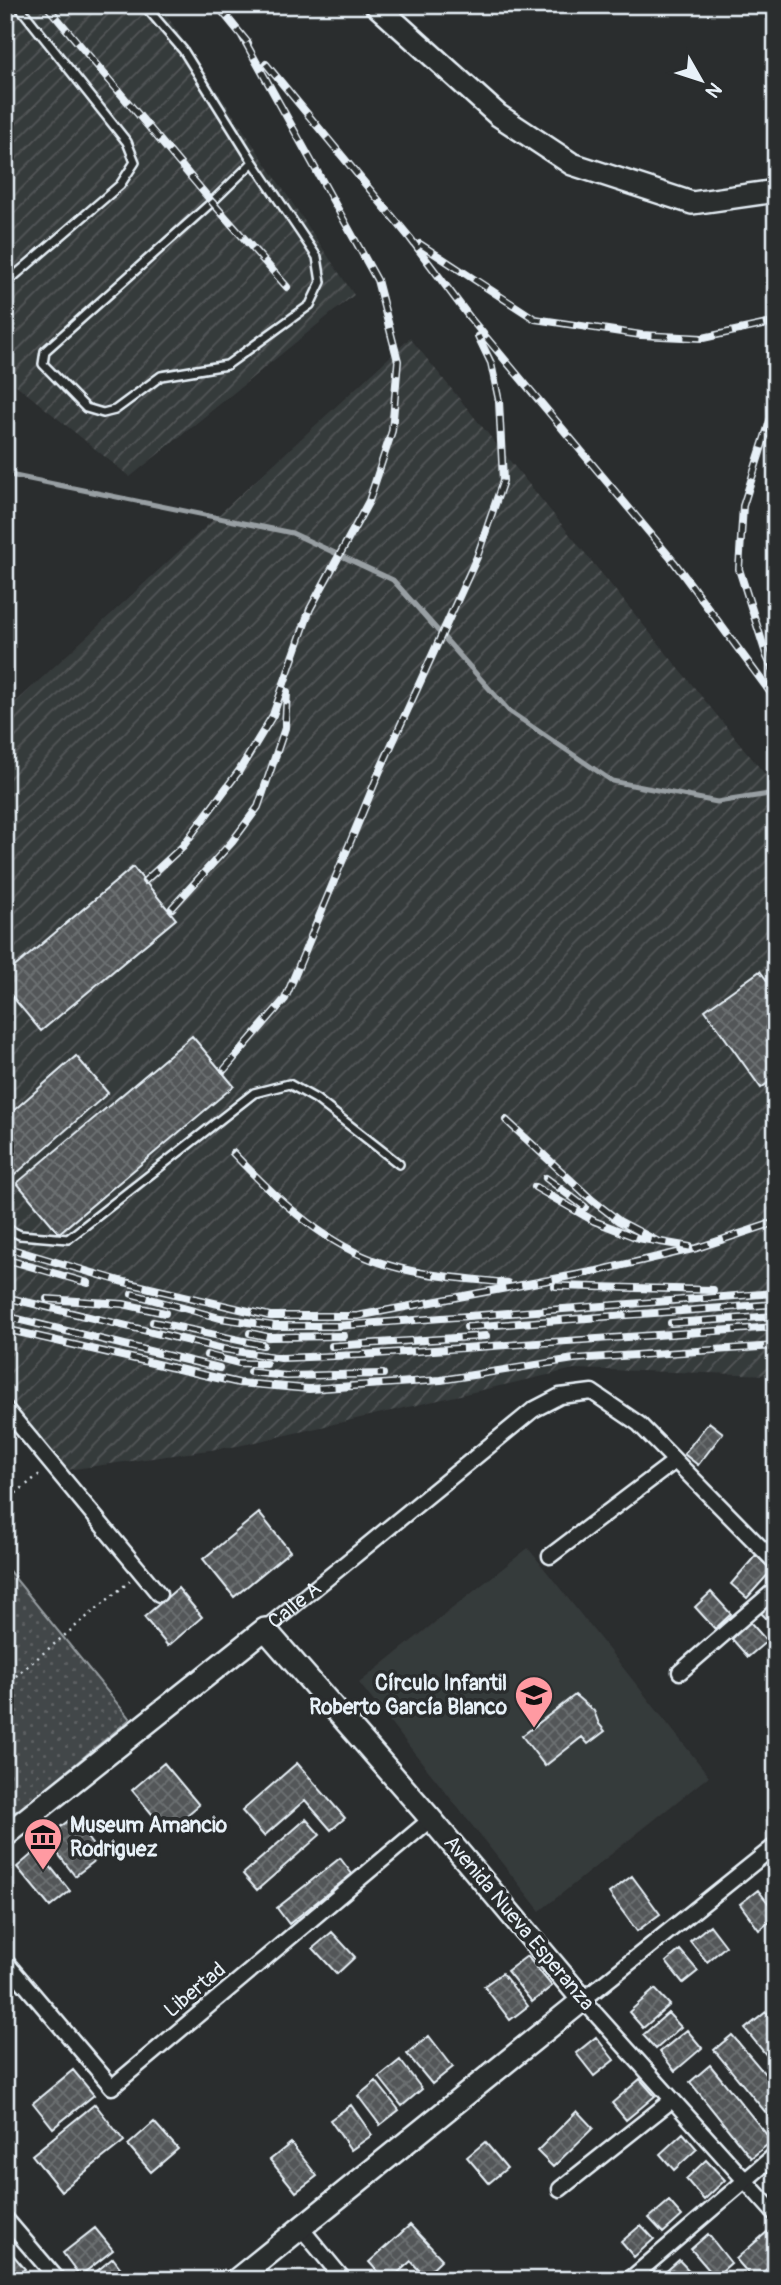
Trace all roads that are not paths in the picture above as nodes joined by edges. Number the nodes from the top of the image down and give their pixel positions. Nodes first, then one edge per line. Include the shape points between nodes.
1 (18, 5) edge
2 (144, 5) edge
3 (376, 5) edge
4 (253, 162) junction
5 (776, 191) edge
6 (5, 284) edge
7 (399, 1164) dead end
8 (5, 1227) edge
9 (5, 1408) edge
10 (675, 1461) junction
11 (550, 1556) dead end
12 (776, 1563) edge
13 (776, 1589) edge
14 (159, 1594) dead end
15 (265, 1629) junction
16 (680, 1672) dead end
17 (431, 1819) junction
18 (8, 1828) edge
19 (776, 1845) edge
20 (5, 1961) edge
21 (583, 2000) junction
22 (672, 2100) junction
23 (776, 2154) edge
24 (745, 2180) junction
25 (560, 2189) dead end
26 (776, 2215) edge
27 (5, 2218) edge
28 (301, 2228) junction
29 (58, 2280) edge
30 (236, 2280) edge
31 (344, 2280) edge
32 (629, 2280) edge

1 - 6 lane via 127,142 135,162 120,185
2 - 4 lane via 183,50
3 - 5 street via 498,115 572,164 692,203
4 - 4 lane via 45,351 43,364 86,408 103,413 115,410 161,376 227,365 310,306 321,282 317,257
7 - 8 lane via 316,1099 289,1084 254,1093 68,1239 20,1235
9 - 14 street
10 - 11 street
10 - 12 street
10 - 15 street, Calle A via 639,1424 592,1392 560,1396 533,1410
13 - 16 street
15 - 17 street, Avenida Nueva Esperanza
15 - 18 street, Calle A
17 - 20 street, Libertad via 112,2087
17 - 21 street, Avenida Nueva Esperanza
19 - 21 street
21 - 22 street, Avenida Nueva Esperanza
21 - 28 street
22 - 24 street, Avenida Nueva Esperanza
22 - 25 street
23 - 24 street
24 - 26 street, Avenida Nueva Esperanza
24 - 32 street
27 - 29 street
28 - 30 street
28 - 31 street

